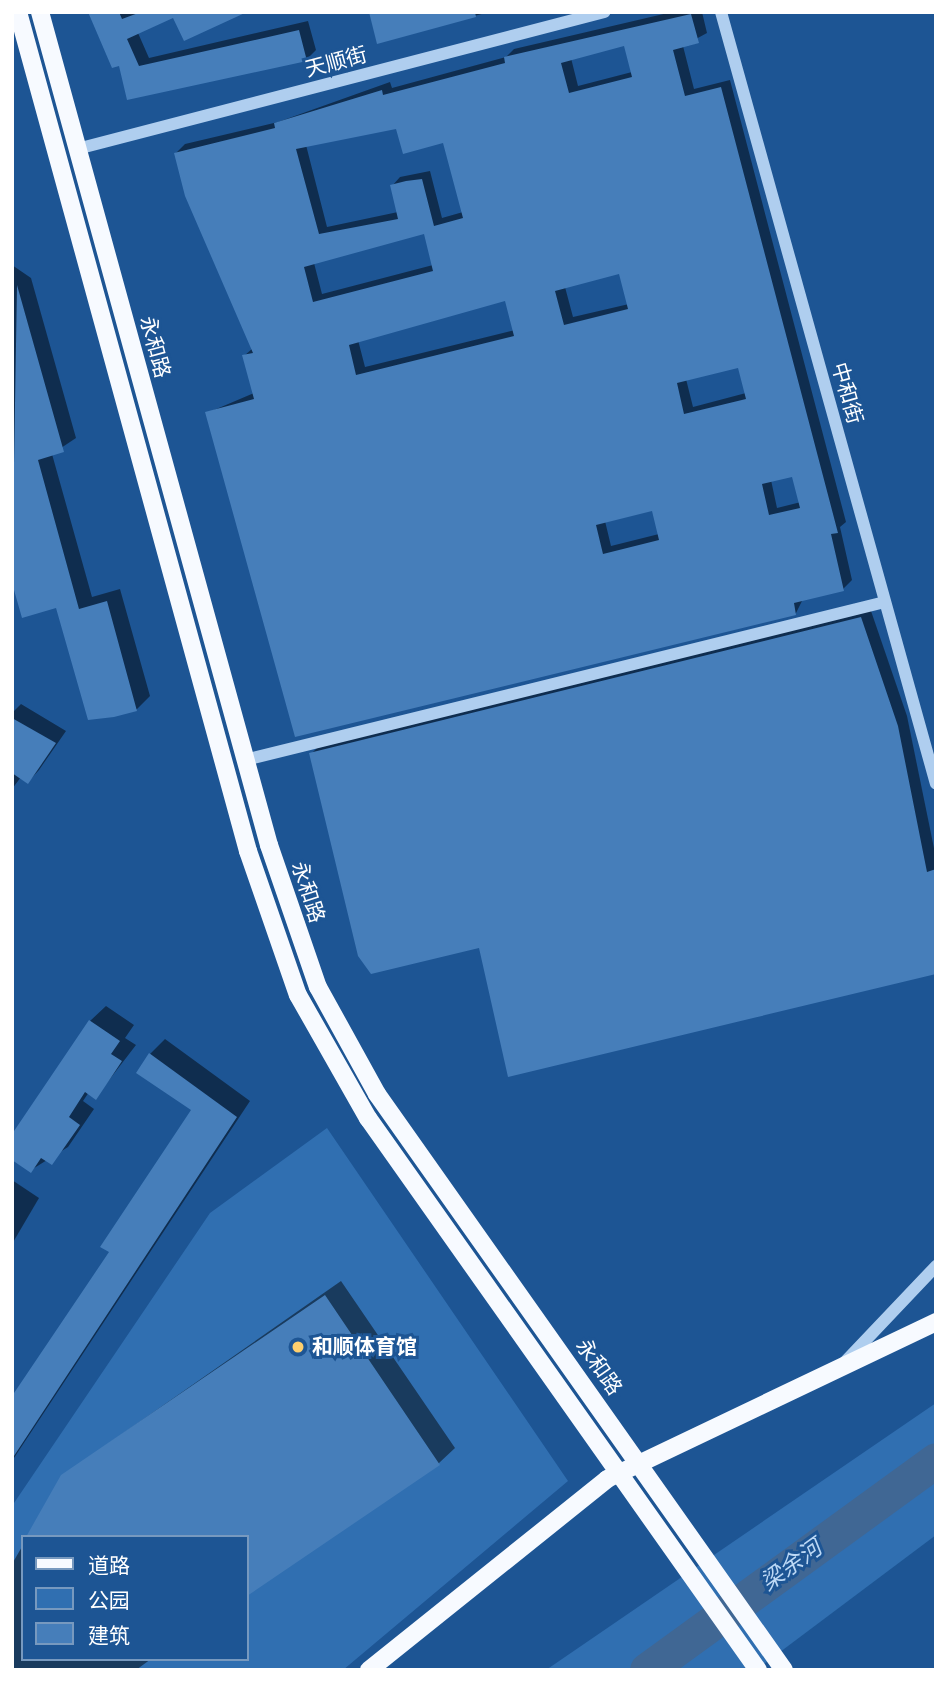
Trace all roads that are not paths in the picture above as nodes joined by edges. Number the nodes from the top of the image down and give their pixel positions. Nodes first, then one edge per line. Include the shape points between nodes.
1 (40, 12) edge
2 (604, 12) edge
3 (721, 12) edge
4 (14, 13) edge
5 (77, 149) junction
6 (885, 601) junction
7 (245, 760) junction
8 (936, 784) edge
9 (936, 1266) edge
10 (936, 1322) edge
11 (832, 1376) junction
12 (639, 1463) junction
13 (620, 1473) junction
14 (369, 1670) edge
15 (758, 1670) edge
16 (784, 1670) edge

1 - 5 main road, 永和路
2 - 5 street, 天顺街
3 - 6 street, 中和街
4 - 13 main road, 永和路 via 248,851 293,983 363,1112
5 - 7 main road, 永和路
6 - 7 street
6 - 8 street, 中和街
7 - 12 main road, 永和路 via 295,929 351,1053
9 - 11 street
10 - 11 main road
11 - 12 main road
12 - 13 main road
12 - 16 main road, 永和路
13 - 14 main road via 581,1495
13 - 15 main road, 永和路

